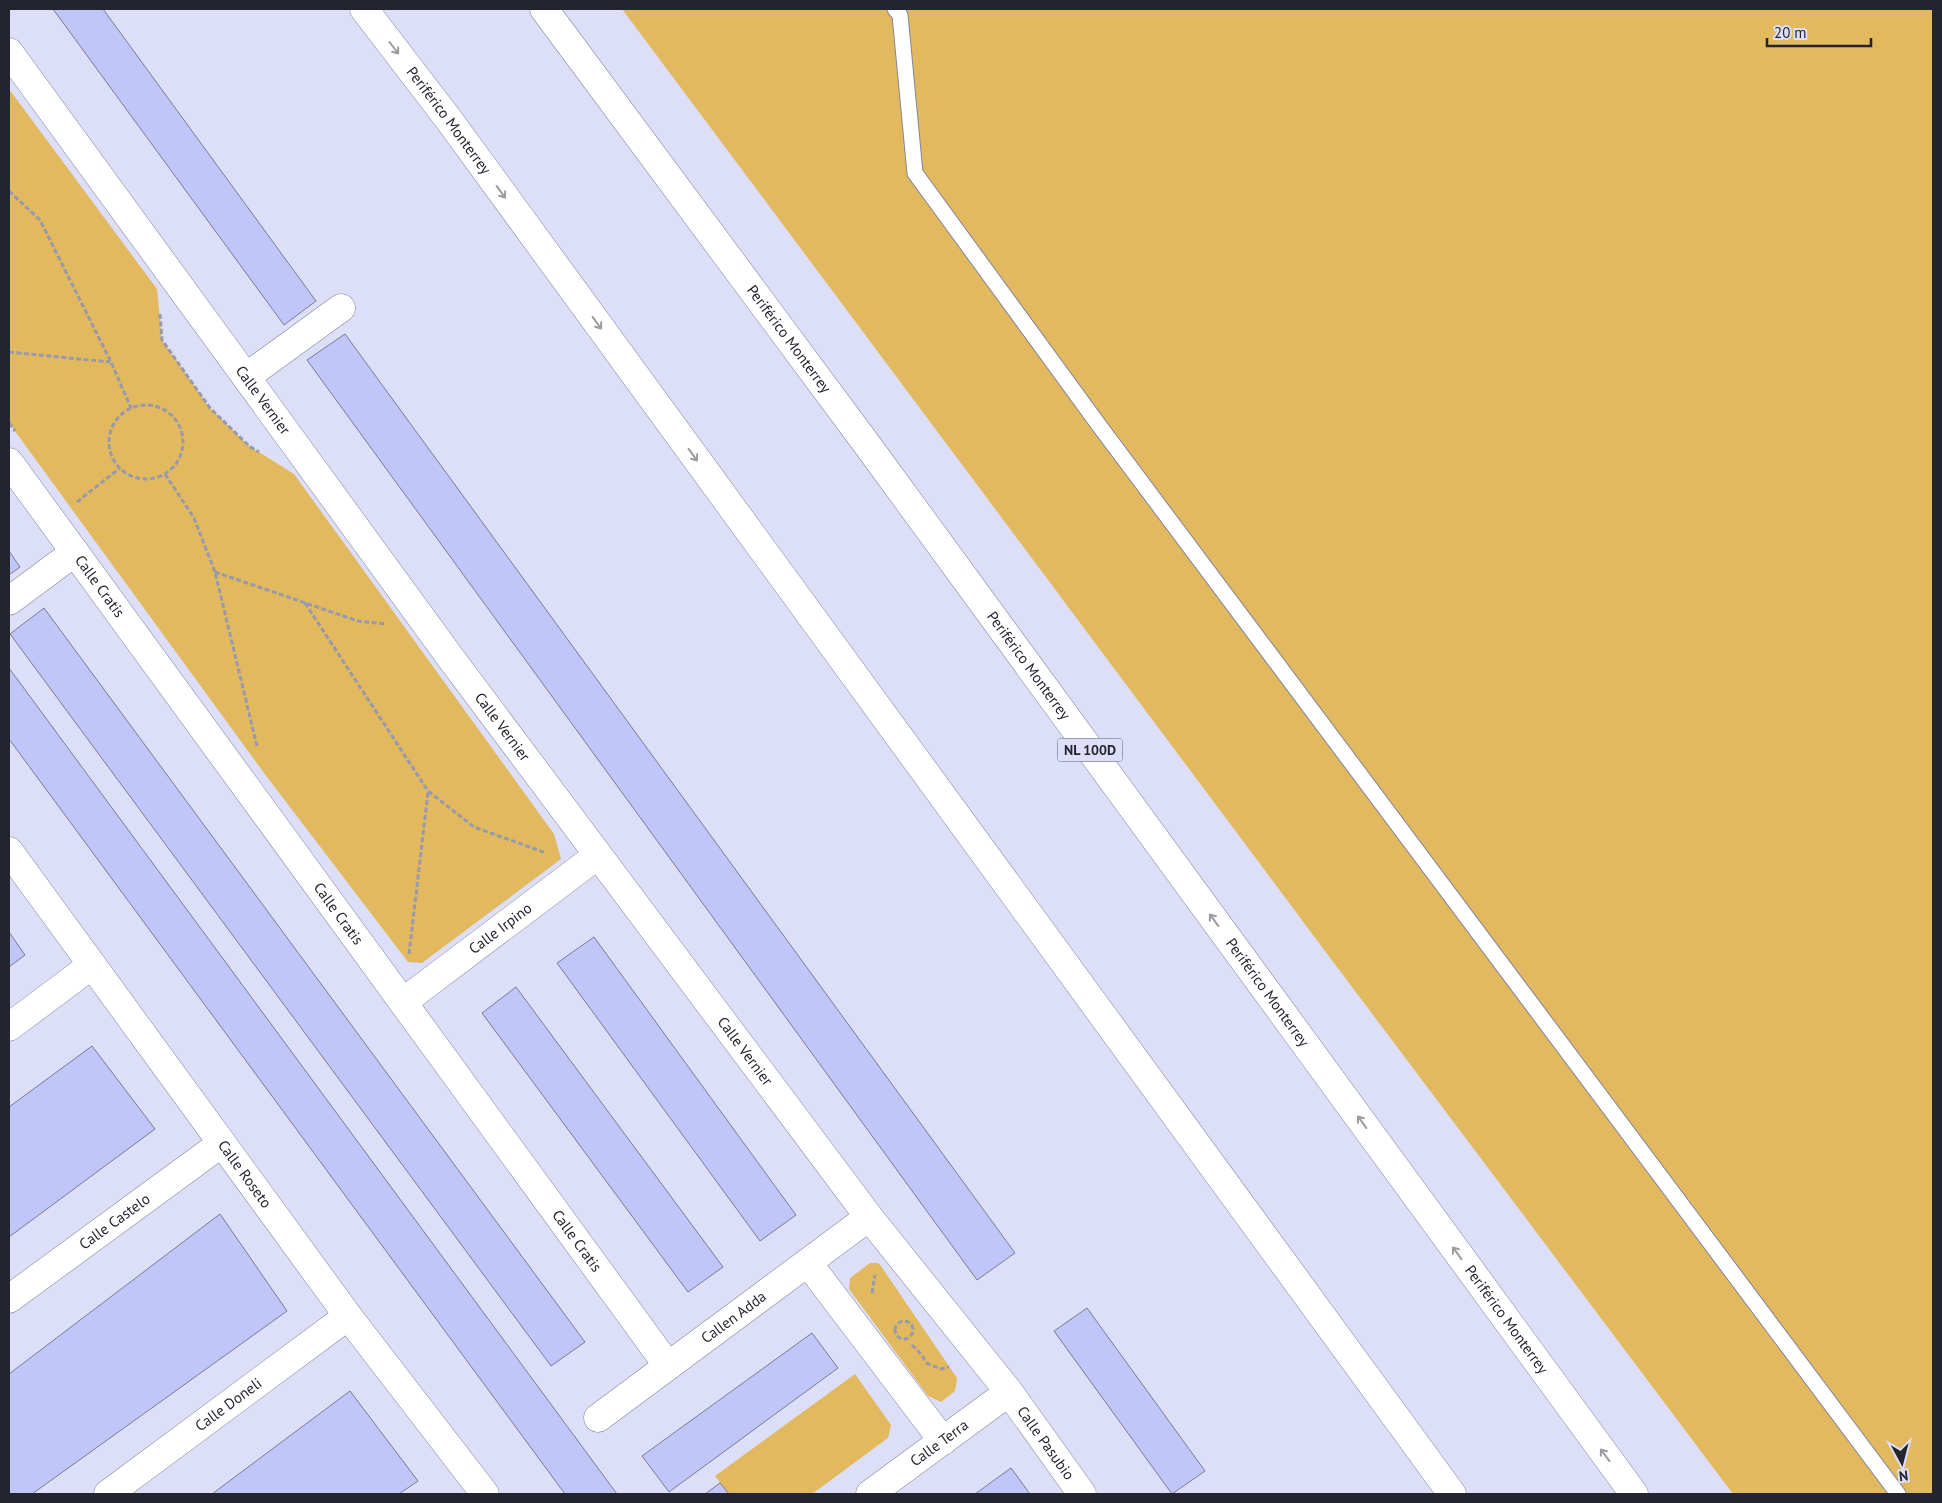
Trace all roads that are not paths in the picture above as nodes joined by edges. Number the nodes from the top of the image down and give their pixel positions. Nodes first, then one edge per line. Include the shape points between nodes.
1 (364, 9) edge
2 (544, 9) edge
3 (895, 9) edge
4 (9, 52) edge
5 (341, 308) dead end
6 (246, 377) junction
7 (9, 462) edge
8 (75, 552) junction
9 (9, 601) edge
10 (9, 851) edge
11 (598, 855) junction
12 (92, 965) junction
13 (403, 1002) junction
14 (9, 1027) edge
15 (222, 1143) junction
16 (869, 1218) junction
17 (808, 1263) junction
18 (9, 1299) edge
19 (348, 1316) junction
20 (668, 1366) junction
21 (1009, 1392) junction
22 (598, 1418) dead end
23 (943, 1441) junction
24 (108, 1494) edge
25 (485, 1494) edge
26 (870, 1494) edge
27 (1082, 1494) edge
28 (1452, 1494) edge
29 (1634, 1494) edge
30 (1898, 1494) edge

1 -> 28 main road, Periférico Monterrey
29 -> 2 main road, Periférico Monterrey / NL 100D via 871,450
3 - 30 lane via 900,15 915,173 1116,448
4 - 6 main road, Calle Vernier
5 - 6 main road
6 - 11 main road, Calle Vernier
7 - 8 main road, Calle Cratis
8 - 9 main road
8 - 13 main road, Calle Cratis
10 - 12 main road, Calle Roseto
11 - 13 main road, Calle Irpino
11 - 16 main road, Calle Vernier
12 - 14 main road
12 - 15 main road, Calle Roseto
13 - 20 main road, Calle Cratis
15 - 18 main road, Calle Castelo
15 - 19 main road, Calle Roseto
16 - 17 main road, Callen Adda
16 - 21 main road, Calle Vernier
17 - 20 main road, Callen Adda
17 - 23 main road
19 - 24 main road, Calle Doneli
19 - 25 main road, Calle Roseto
20 - 22 main road, Callen Adda
21 - 23 main road, Calle Terra
21 - 27 main road, Calle Pasubio
23 - 26 main road, Calle Terra

